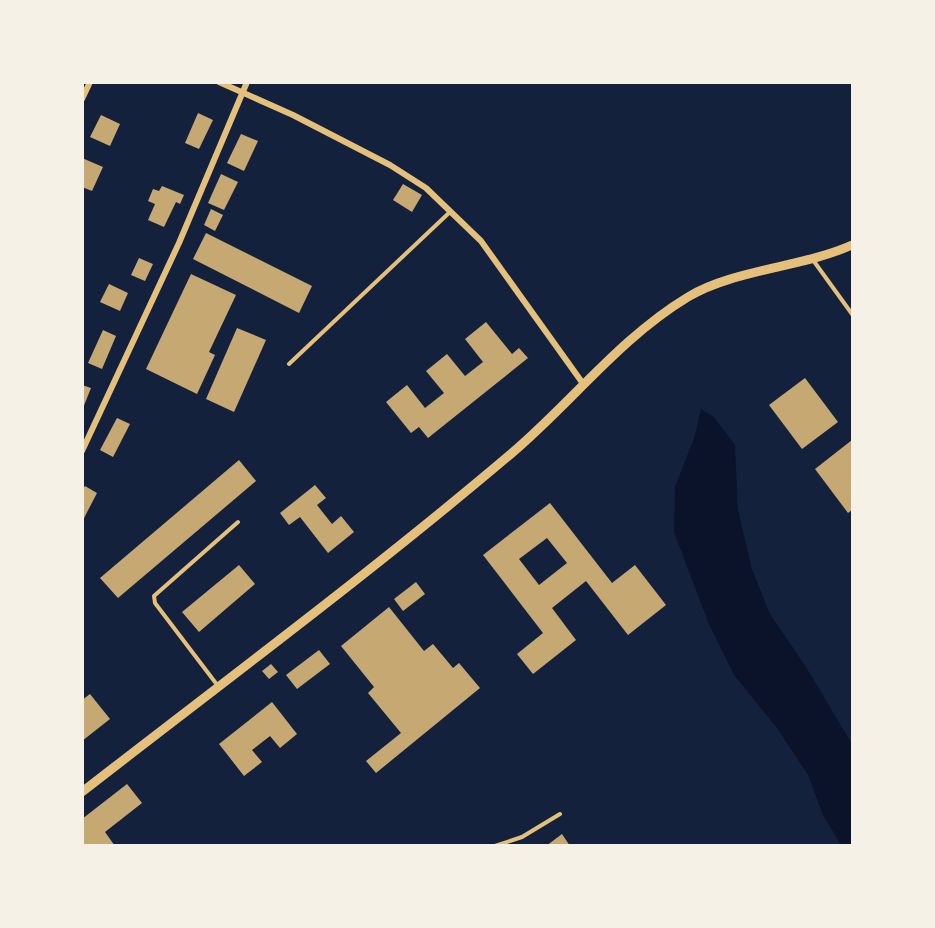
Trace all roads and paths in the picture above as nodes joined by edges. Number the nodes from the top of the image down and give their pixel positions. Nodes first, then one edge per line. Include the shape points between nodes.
1 (90, 82) edge
2 (219, 82) edge
3 (247, 82) edge
4 (242, 92) junction
5 (82, 99) edge
6 (451, 210) junction
7 (852, 245) edge
8 (813, 260) junction
9 (852, 314) edge
10 (289, 364) dead end
11 (584, 384) junction
12 (82, 451) edge
13 (238, 522) dead end
14 (218, 686) junction
15 (82, 792) edge
16 (560, 814) dead end
17 (495, 846) edge

1 - 5 street
2 - 4 street
3 - 4 street
4 - 6 street via 390,165
4 - 12 street via 179,243
6 - 10 lane
6 - 11 street via 481,241
7 - 8 street
8 - 9 lane
8 - 11 street via 690,296 621,347
11 - 14 street via 514,451
13 - 14 lane via 154,596 155,603
14 - 15 street
16 - 17 lane via 522,837

